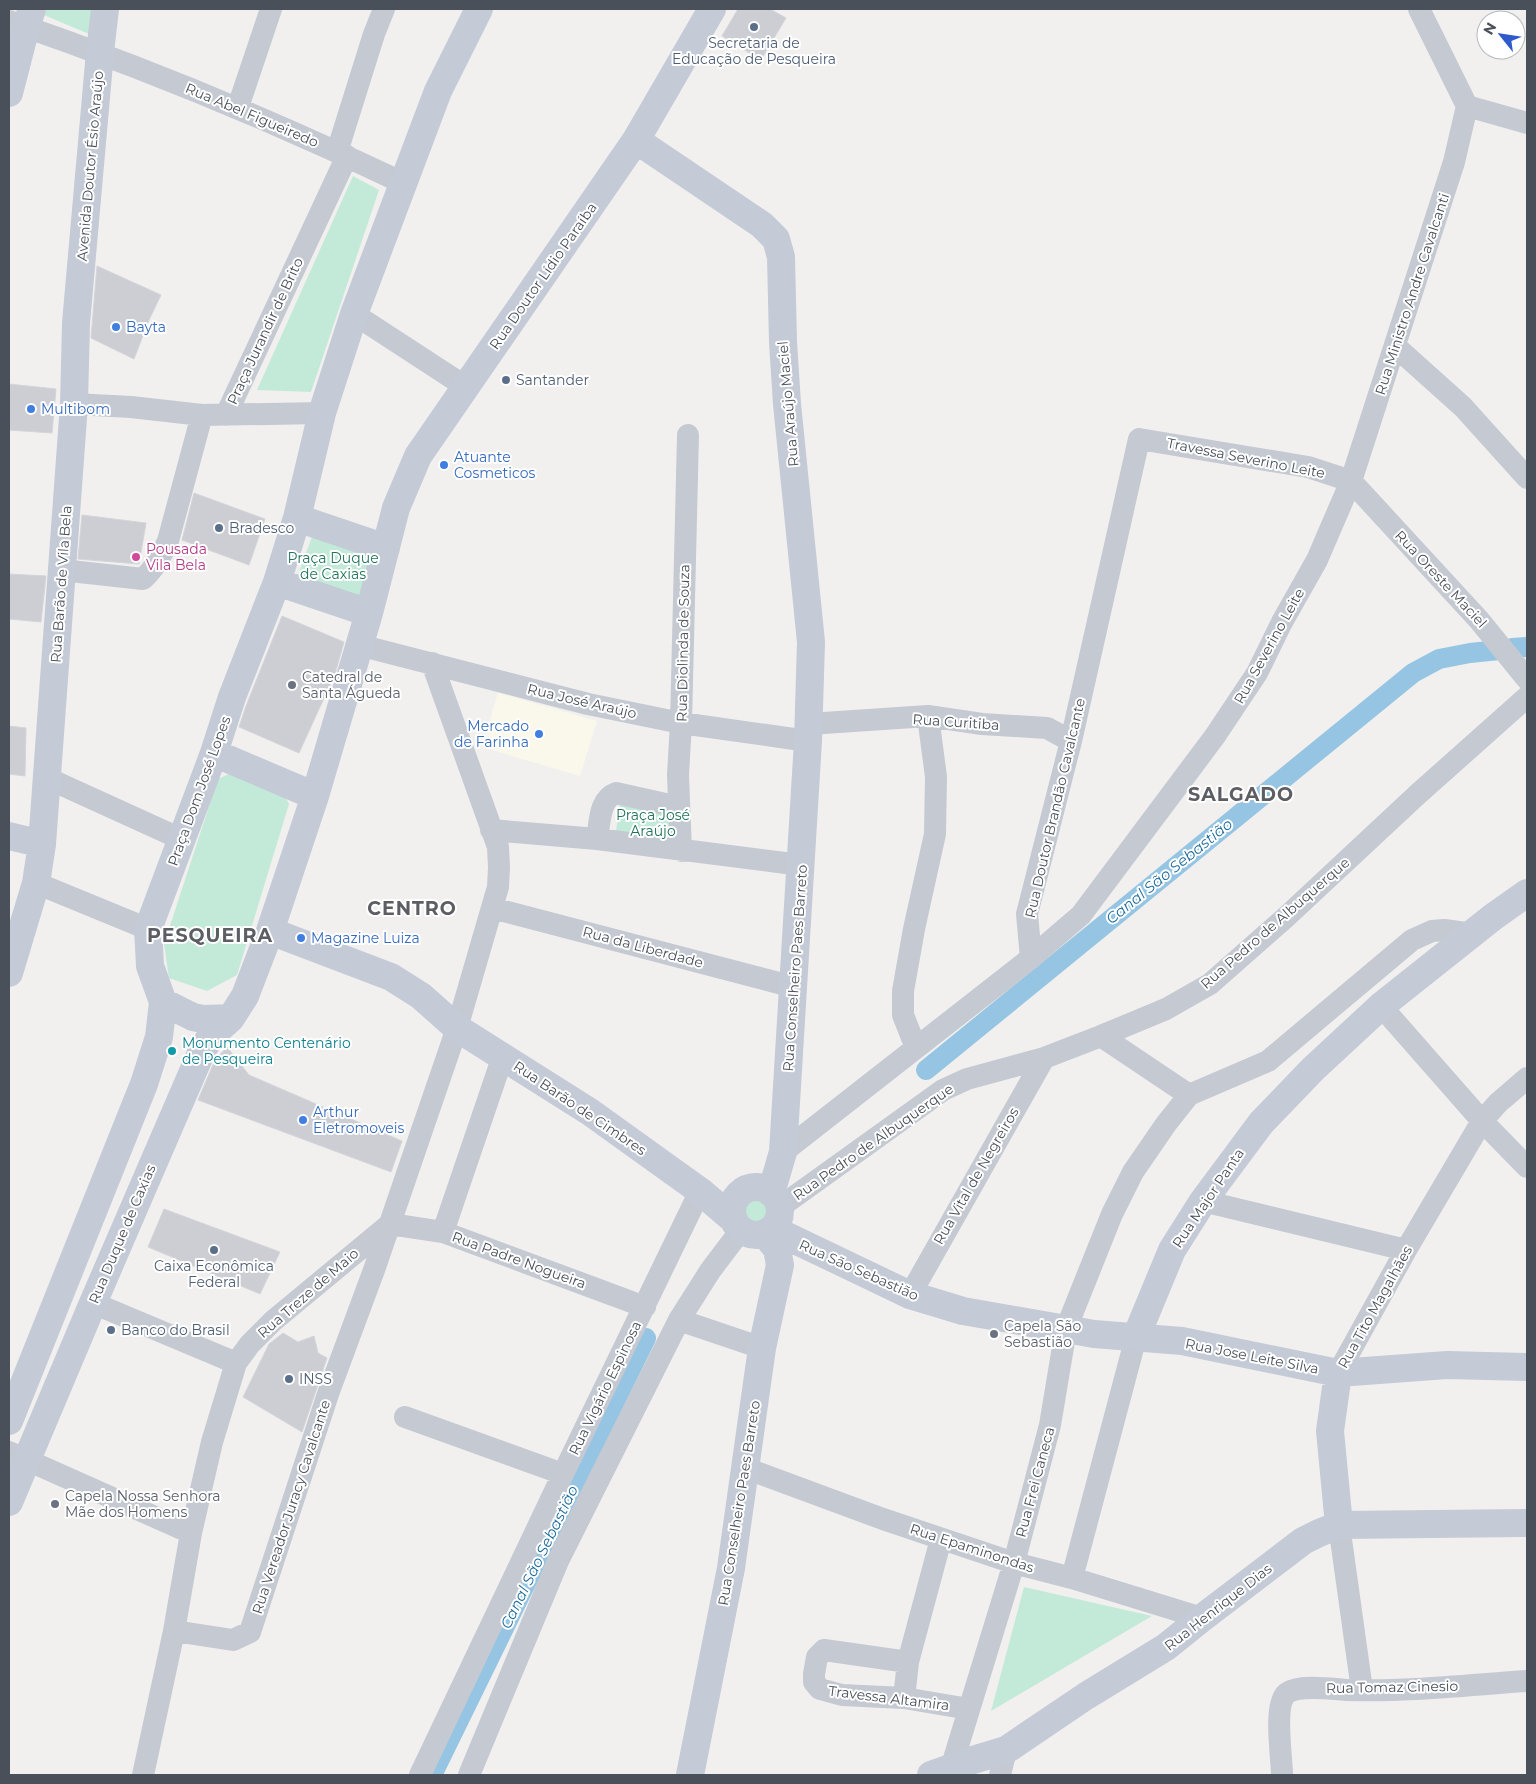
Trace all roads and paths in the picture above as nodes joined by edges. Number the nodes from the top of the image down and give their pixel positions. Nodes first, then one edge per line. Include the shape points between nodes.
1 (105, 9) edge
2 (271, 9) edge
3 (384, 9) edge
4 (479, 9) edge
5 (712, 9) edge
6 (1418, 9) edge
7 (22, 19) edge
8 (100, 52) junction
9 (9, 93) edge
10 (1468, 106) junction
11 (238, 108) junction
12 (1527, 123) edge
13 (636, 140) junction
14 (342, 154) junction
15 (403, 183) junction
16 (354, 314) junction
17 (76, 323) joint
18 (1395, 346) junction
19 (466, 387) junction
20 (74, 404) junction
21 (322, 413) junction
22 (202, 415) junction
23 (226, 415) junction
24 (688, 435) dead end
25 (1139, 438) joint
26 (1527, 478) edge
27 (1351, 481) junction
28 (297, 518) junction
29 (386, 548) junction
30 (61, 570) junction
31 (276, 582) junction
32 (368, 613) junction
33 (359, 645) junction
34 (432, 663) junction
35 (1527, 679) edge
36 (1527, 697) edge
37 (928, 716) junction
38 (681, 723) junction
39 (809, 733) junction
40 (1071, 741) junction
41 (214, 754) junction
42 (47, 778) junction
43 (315, 796) junction
44 (679, 807) junction
45 (490, 830) junction
46 (9, 836) edge
47 (181, 839) junction
48 (597, 839) junction
49 (42, 844) junction
50 (681, 850) junction
51 (801, 865) junction
52 (36, 883) junction
53 (1527, 893) edge
54 (492, 908) junction
55 (148, 929) junction
56 (270, 931) junction
57 (1473, 934) junction
58 (1031, 958) junction
59 (9, 973) edge
60 (794, 987) junction
61 (163, 1002) junction
62 (1380, 1006) junction
63 (231, 1018) junction
64 (457, 1028) junction
65 (1101, 1036) junction
66 (916, 1048) junction
67 (503, 1056) junction
68 (1044, 1058) junction
69 (1527, 1078) edge
70 (1189, 1095) junction
71 (1482, 1121) junction
72 (783, 1152) junction
73 (1527, 1167) edge
74 (700, 1191) junction
75 (1203, 1201) junction
76 (761, 1219) junction
77 (390, 1224) junction
78 (443, 1232) junction
79 (1406, 1250) junction
80 (910, 1295) junction
81 (92, 1302) junction
82 (645, 1307) junction
83 (679, 1320) junction
84 (1066, 1329) junction
85 (1136, 1337) junction
86 (762, 1348) junction
87 (236, 1363) junction
88 (1527, 1367) edge
89 (1338, 1373) junction
90 (405, 1418) dead end
91 (9, 1421) edge
92 (38, 1434) junction
93 (18, 1456) edge
94 (745, 1468) junction
95 (563, 1474) junction
96 (9, 1502) edge
97 (1527, 1523) edge
98 (1338, 1526) junction
99 (191, 1533) junction
100 (941, 1539) junction
101 (1014, 1563) junction
102 (1072, 1578) junction
103 (1202, 1618) junction
104 (174, 1631) junction
105 (908, 1662) junction
106 (1527, 1681) edge
107 (1362, 1690) junction
108 (904, 1698) junction
109 (968, 1709) junction
110 (1003, 1763) edge
111 (944, 1773) edge
112 (143, 1775) edge
113 (420, 1775) edge
114 (469, 1775) edge
115 (690, 1775) edge
116 (1282, 1775) edge

1 - 8 main road, Avenida Doutor Ésio Araújo
2 - 11 street
3 - 14 street, Praça Jurandir de Brito via 374,34
4 - 15 main road via 438,91
5 - 13 main road, Rua Doutor Lídio Paraíba
6 - 10 street
7 - 8 street, Rua Abel Figueiredo
7 - 9 main road
8 - 11 street, Rua Abel Figueiredo
8 - 17 main road, Avenida Doutor Ésio Araújo
10 - 12 street
10 - 18 street, Rua Ministro Andre Cavalcanti via 1454,162
11 - 14 street, Rua Abel Figueiredo
13 - 19 main road, Rua Doutor Lídio Paraíba
13 - 39 main road, Rua Araújo Maciel via 762,225 776,239 781,257 786,404 811,642
14 - 15 street, Rua Abel Figueiredo
14 - 23 street, Praça Jurandir de Brito
15 - 16 main road
16 - 19 street
16 - 21 main road
17 - 20 main road, Rua Barão de Vila Bela
18 - 26 street via 1463,407
18 - 27 street, Rua Ministro Andre Cavalcanti
19 - 29 main road, Rua Doutor Lídio Paraíba via 418,456 396,508
20 - 22 street
20 - 30 main road, Rua Barão de Vila Bela
21 - 23 street, Praça Jurandir de Brito
21 - 28 main road, Praça Dom José Lopes
22 - 23 street
22 - 30 street via 168,541 159,560 143,579
24 - 38 street, Rua Diolinda de Souza
25 - 27 street, Travessa Severino Leite via 1308,467
25 - 40 street, Rua Doutor Brandão Cavalcante
27 - 35 street, Rua Oreste Maciel via 1479,620
27 - 58 street, Rua Severino Leite via 1317,560 1257,673 1215,736 1081,914
28 - 29 main road
28 - 31 main road, Praça Dom José Lopes
29 - 32 main road, Rua Doutor Lídio Paraíba
30 - 42 main road, Rua Barão de Vila Bela
31 - 32 main road
31 - 41 main road, Praça Dom José Lopes
32 - 33 main road
33 - 34 street, Rua José Araújo
33 - 43 main road
34 - 38 street, Rua José Araújo via 588,704
34 - 45 street, Rua Vereador Juracy Cavalcante
36 - 65 street, Rua Pedro de Albuquerque via 1210,984 1166,1009
37 - 39 street, Rua Curitiba
37 - 40 street, Rua Curitiba via 982,724 1047,728
37 - 66 street via 936,777 935,834 903,990 903,1015
38 - 39 street, Rua José Araújo
38 - 44 street, Rua Diolinda de Souza
39 - 51 main road, Rua Conselheiro Paes Barreto
40 - 58 street, Rua Doutor Brandão Cavalcante via 1027,914
41 - 43 main road
41 - 47 main road, Praça Dom José Lopes
42 - 47 street
42 - 49 main road, Rua Barão de Vila Bela
43 - 56 main road
44 - 48 street via 613,794 604,803
44 - 50 street, Rua Diolinda de Souza
45 - 48 street
45 - 54 street, Rua Vereador Juracy Cavalcante via 498,847 499,867 498,888
46 - 49 main road
47 - 55 main road, Praça Dom José Lopes
48 - 50 street
49 - 52 main road, Rua Barão de Vila Bela
50 - 51 street
51 - 60 main road, Rua Conselheiro Paes Barreto
52 - 55 street
52 - 59 main road, Rua Barão de Vila Bela
53 - 57 main road, Rua Major Panta
54 - 60 street, Rua da Liberdade
54 - 64 street, Rua Vereador Juracy Cavalcante
55 - 61 main road, Praça Dom José Lopes via 150,966
56 - 63 main road via 245,996
56 - 64 main road, Rua Barão de Cimbres via 391,976 421,996
57 - 62 main road, Rua Major Panta
57 - 70 street via 1432,931 1412,940 1268,1061
58 - 66 street
60 - 72 main road, Rua Conselheiro Paes Barreto
61 - 63 main road via 193,1017
61 - 91 main road via 159,1037 144,1084
62 - 71 street
62 - 75 main road, Rua Major Panta via 1261,1123
63 - 81 main road, Rua Duque de Caxias via 210,1037 200,1053
64 - 67 main road, Rua Barão de Cimbres
64 - 77 street, Rua Vereador Juracy Cavalcante
65 - 68 street, Rua Pedro de Albuquerque
65 - 70 street
66 - 72 street
67 - 74 main road, Rua Barão de Cimbres via 590,1112
67 - 78 street
68 - 76 street, Rua Pedro de Albuquerque via 967,1079 943,1090
68 - 80 street, Rua Vital de Negreiros
69 - 71 street, Rua Tito Magalhães
70 - 84 street via 1133,1172 1112,1214
71 - 73 street
71 - 79 street, Rua Tito Magalhães
72 - 76 main road, Rua Conselheiro Paes Barreto
74 - 76 main road, Rua Barão de Cimbres
74 - 76 main road, Rua São Sebastião via 741,1194 748,1189 764,1189
74 - 82 street, Rua Vigário Espinosa
75 - 79 street
75 - 85 main road, Rua Major Panta via 1172,1250
76 - 80 main road, Rua São Sebastião
76 - 83 street via 710,1271
76 - 86 main road, Rua Conselheiro Paes Barreto via 777,1249 780,1265
77 - 78 street, Rua Padre Nogueira
77 - 87 street, Rua Treze de Maio via 273,1321
77 - 104 street, Rua Vereador Juracy Cavalcante via 328,1394 250,1632 233,1640
78 - 82 street, Rua Padre Nogueira
79 - 89 street, Rua Tito Magalhães
80 - 84 main road, Rua São Sebastião via 963,1311
81 - 87 street
81 - 92 main road, Rua Duque de Caxias
82 - 95 street, Rua Vigário Espinosa
83 - 86 street
83 - 114 street via 558,1561
84 - 85 main road, Rua Jose Leite Silva
84 - 101 street, Rua Frei Caneca via 1050,1425
85 - 89 main road, Rua Jose Leite Silva via 1182,1341
85 - 102 street, Rua Major Panta
86 - 94 main road, Rua Conselheiro Paes Barreto
87 - 99 street, Rua Treze de Maio via 212,1442
88 - 89 main road, Rua Jose Leite Silva via 1447,1365
89 - 98 main road, Rua Tito Magalhães via 1330,1430
90 - 95 street
91 - 92 street
92 - 93 main road, Rua Duque de Caxias
93 - 96 main road, Rua Duque de Caxias
93 - 99 street
94 - 100 street, Rua Epaminondas
94 - 115 main road, Rua Conselheiro Paes Barreto via 731,1568
95 - 113 street, Rua Vigário Espinosa
97 - 98 main road, Rua Henrique Dias
98 - 103 main road, Rua Henrique Dias via 1303,1541
98 - 107 street, Rua Tito Magalhães
99 - 104 street, Rua Treze de Maio
100 - 101 street, Rua Epaminondas
100 - 105 street
101 - 102 street, Rua Epaminondas
101 - 109 street, Rua Frei Caneca
102 - 103 street, Rua Epaminondas
103 - 110 main road, Rua Henrique Dias via 1166,1647 1086,1696
104 - 112 street, Rua Treze de Maio
105 - 108 street
105 - 108 street, Travessa Altamira via 824,1650 817,1656 814,1674 817,1686 828,1692
106 - 107 street, Rua Tomaz Cinesio
107 - 116 street, Rua Tomaz Cinesio via 1300,1688 1287,1694 1281,1703 1279,1721
108 - 109 street, Travessa Altamira
109 - 111 street, Rua Frei Caneca
110 - 111 main road, Rua Henrique Dias via 973,1760

